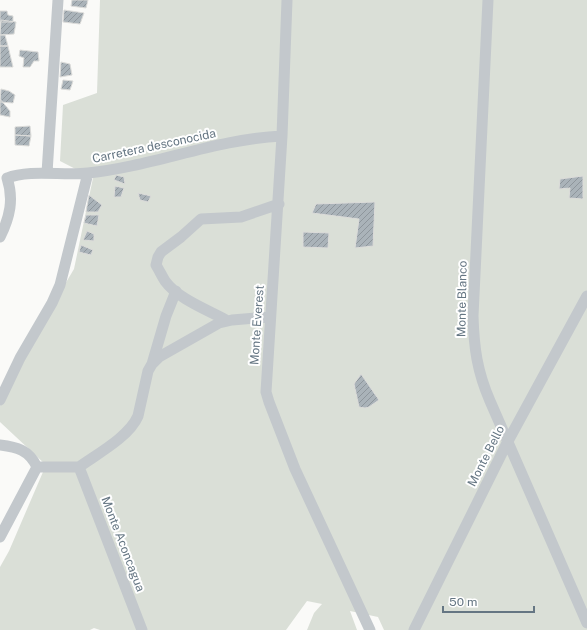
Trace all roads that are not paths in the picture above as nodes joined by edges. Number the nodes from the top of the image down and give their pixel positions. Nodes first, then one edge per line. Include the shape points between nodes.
1 (58, 0) edge
2 (287, 0) edge
3 (488, 0) edge
4 (282, 136) junction
5 (47, 173) junction
6 (88, 173) junction
7 (3, 175) edge
8 (279, 204) junction
9 (0, 237) edge
10 (176, 292) junction
11 (587, 296) edge
12 (270, 317) junction
13 (226, 320) junction
14 (152, 364) junction
15 (0, 400) edge
16 (508, 441) junction
17 (0, 445) edge
18 (37, 467) junction
19 (79, 467) junction
20 (0, 537) edge
21 (587, 623) edge
22 (142, 630) edge
23 (370, 630) edge
24 (414, 630) edge

1 - 5 street
2 - 4 street, Monte Everest
3 - 16 street, Monte Blanco via 473,323 482,383
4 - 6 street, Carretera desconocida via 231,142
4 - 8 street, Monte Everest
5 - 6 street, Carretera desconocida
5 - 7 street, Carretera desconocida
6 - 15 street via 60,285
7 - 9 street via 11,189 12,199 10,214
8 - 10 street via 241,217 201,219 161,252 156,265 166,282
8 - 12 street, Monte Everest
10 - 13 street
10 - 14 street
11 - 16 street, Monte Bello
12 - 13 street
12 - 23 street, Monte Everest via 266,392 269,402 295,468
13 - 14 street via 159,357
14 - 19 street via 135,423
16 - 21 street, Monte Blanco
16 - 24 street, Monte Bello
17 - 18 street via 26,451
18 - 19 street
18 - 20 street
19 - 22 street, Monte Aconcagua

